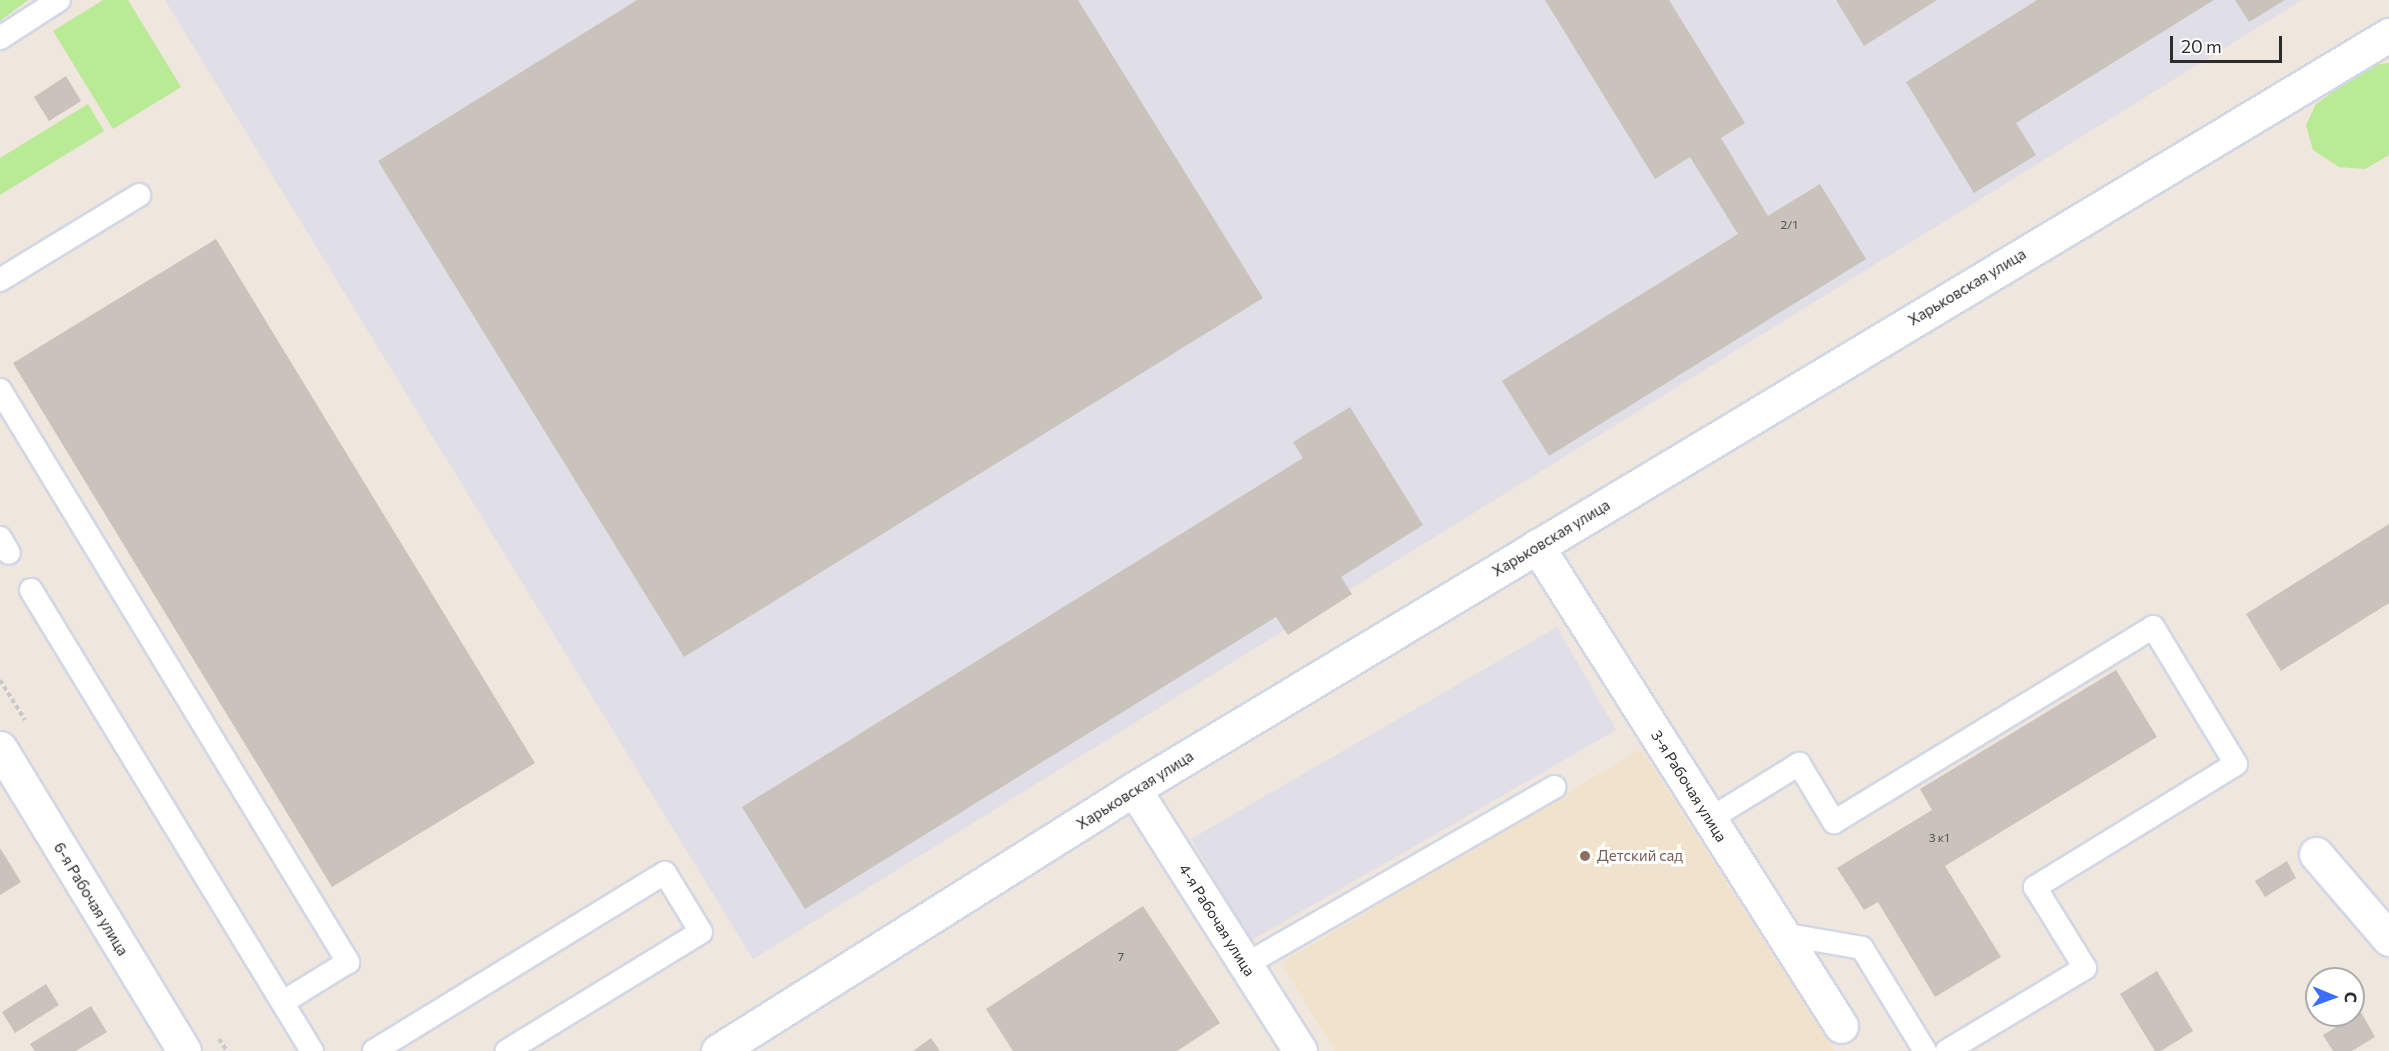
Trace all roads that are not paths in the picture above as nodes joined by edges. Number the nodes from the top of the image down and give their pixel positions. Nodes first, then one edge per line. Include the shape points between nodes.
1 (59, 0) edge
2 (2389, 35) edge
3 (0, 38) edge
4 (139, 195) dead end
5 (0, 280) edge
6 (0, 390) edge
7 (1537, 546) junction
8 (31, 590) dead end
9 (0, 748) edge
10 (1555, 787) dead end
11 (1134, 789) junction
12 (1710, 819) junction
13 (2316, 854) dead end
14 (1782, 934) junction
15 (2389, 939) edge
16 (1245, 965) junction
17 (283, 1002) junction
18 (1841, 1026) dead end
19 (737, 1046) edge
20 (1295, 1049) edge
21 (184, 1051) edge
22 (312, 1051) edge
23 (374, 1051) edge
24 (507, 1051) edge
25 (1925, 1051) edge
26 (1947, 1051) edge

1 - 3 lane
2 - 7 street, Харьковская улица
4 - 5 lane
6 - 17 lane via 348,962
7 - 11 street, Харьковская улица
7 - 12 street, 3-я Рабочая улица
8 - 17 lane
9 - 21 street, 6-я Рабочая улица
10 - 16 lane
11 - 16 street, 4-я Рабочая улица
11 - 19 street, Харьковская улица
12 - 14 street, 3-я Рабочая улица
12 - 26 lane via 1799,764 1834,822 2153,627 2236,764 2035,886 2085,968
13 - 15 street
14 - 18 street, 3-я Рабочая улица
14 - 25 lane via 1862,948
16 - 20 street, 4-я Рабочая улица
17 - 22 lane
23 - 24 lane via 665,873 701,932

